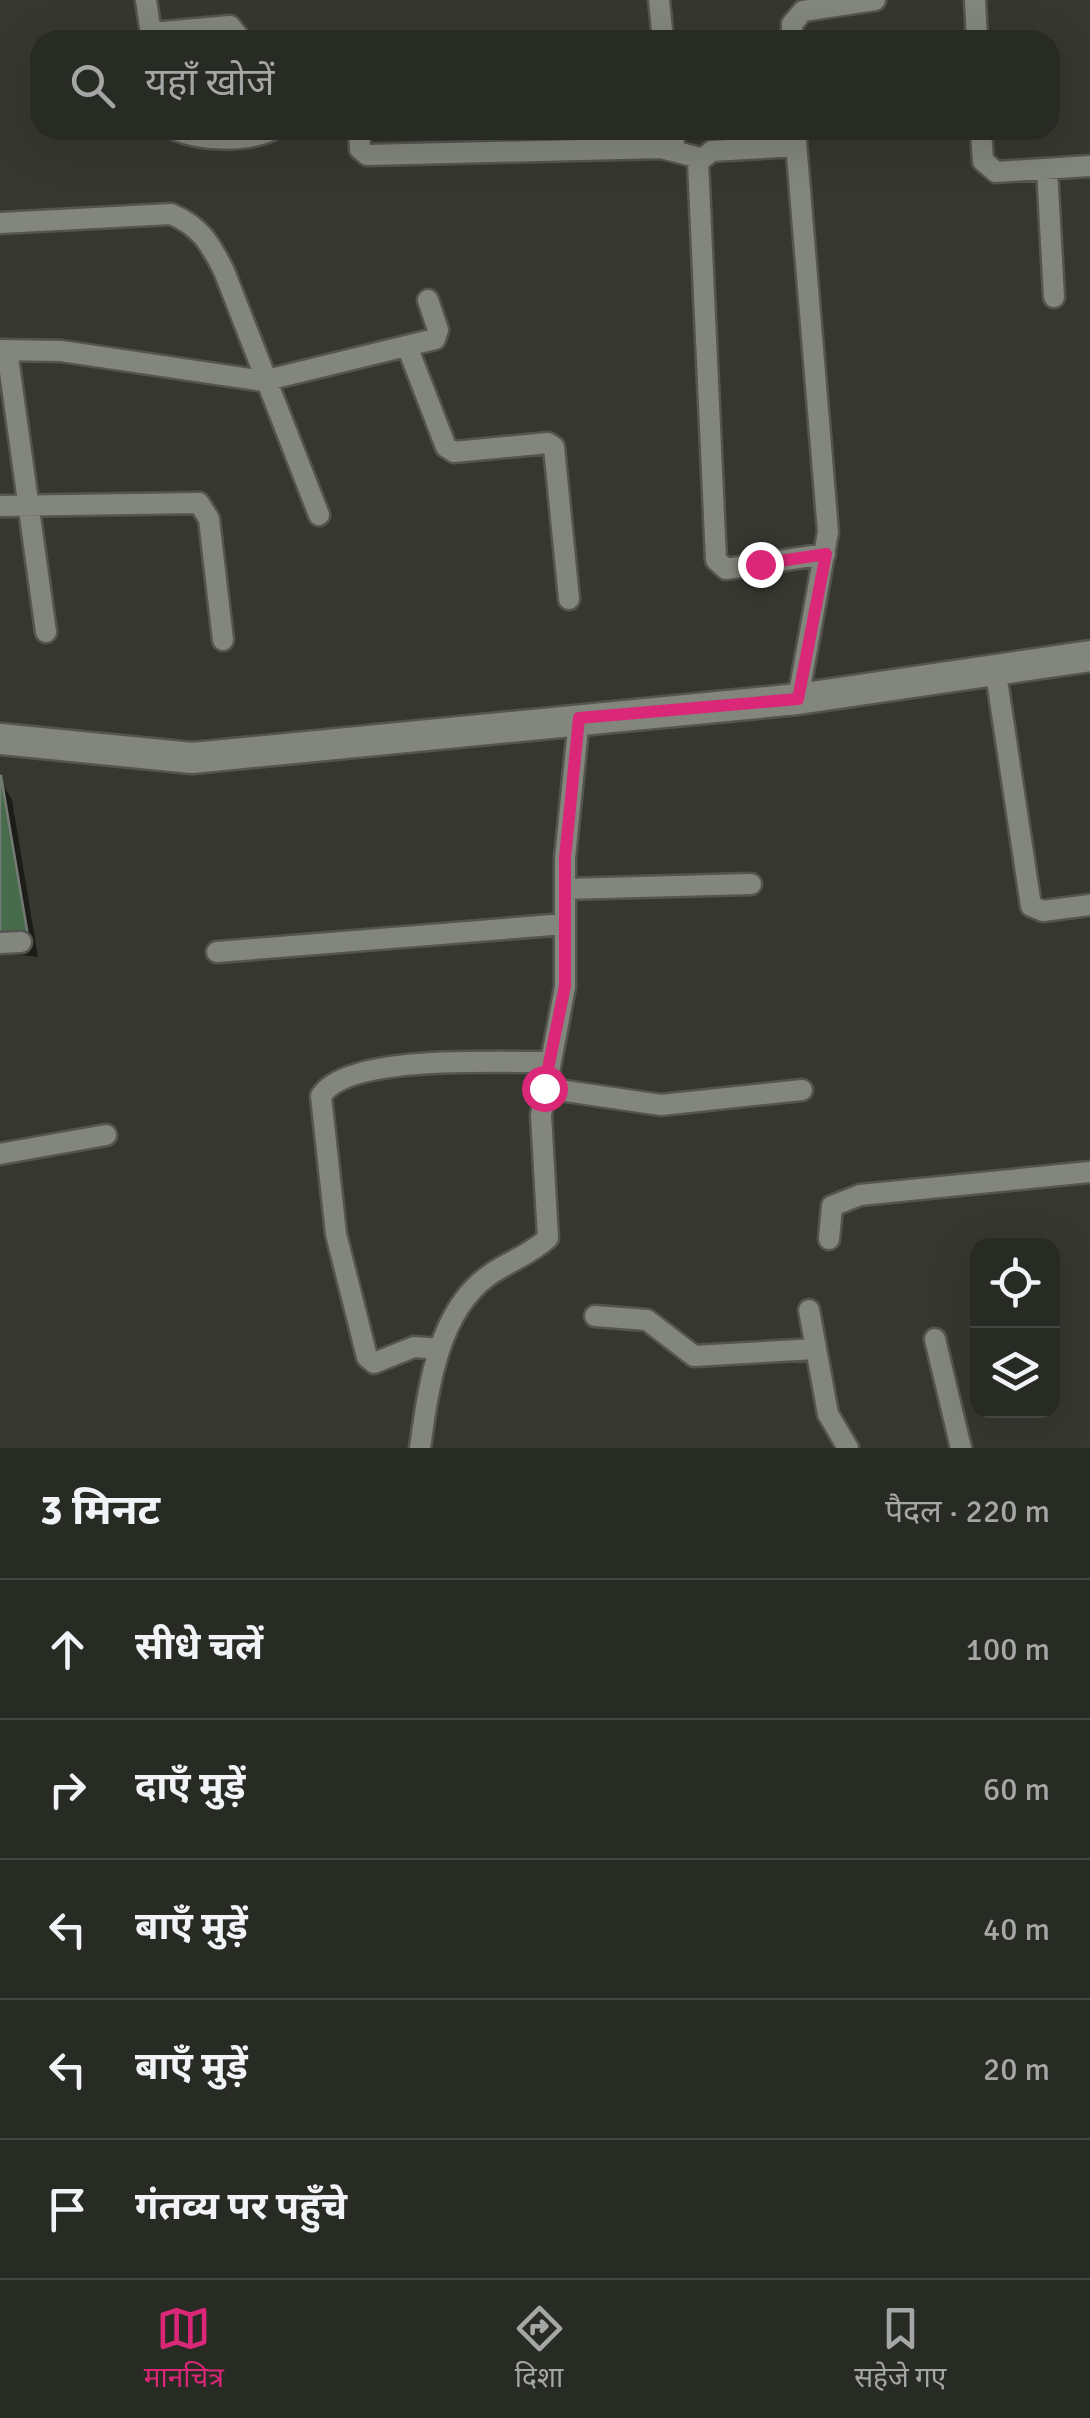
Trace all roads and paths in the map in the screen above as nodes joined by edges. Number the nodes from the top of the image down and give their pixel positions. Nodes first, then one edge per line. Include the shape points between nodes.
1 (146, 0) edge
2 (659, 0) edge
3 (875, 0) edge
4 (974, 0) edge
5 (151, 30) edge
6 (202, 30) edge
7 (233, 30) edge
8 (662, 30) edge
9 (792, 30) edge
10 (976, 30) edge
11 (359, 140) edge
12 (674, 140) edge
13 (783, 140) edge
14 (795, 140) edge
15 (983, 140) edge
16 (700, 158) junction
17 (1090, 166) edge
18 (1047, 169) junction
19 (0, 223) edge
20 (1054, 297) dead end
21 (428, 300) dead end
22 (407, 346) junction
23 (4, 350) edge
24 (264, 380) junction
25 (28, 505) junction
26 (0, 506) edge
27 (319, 515) dead end
28 (826, 554) junction
29 (568, 599) dead end
30 (46, 632) dead end
31 (222, 640) dead end
32 (1090, 656) edge
33 (996, 668) junction
34 (798, 699) junction
35 (579, 718) junction
36 (0, 739) edge
37 (751, 884) dead end
38 (565, 889) junction
39 (1090, 905) edge
40 (565, 924) junction
41 (217, 952) dead end
42 (550, 1062) junction
43 (544, 1088) junction
44 (802, 1090) dead end
45 (106, 1135) dead end
46 (0, 1154) edge
47 (1090, 1172) edge
48 (829, 1239) dead end
49 (810, 1310) dead end
50 (595, 1316) dead end
51 (935, 1339) dead end
52 (439, 1349) junction
53 (816, 1349) junction
54 (420, 1448) edge
55 (848, 1448) edge
56 (961, 1448) edge

1 - 5 street
2 - 8 street
3 - 9 street via 803,11
4 - 10 street
6 - 7 street
11 - 12 street via 366,155
12 - 16 street
13 - 16 street
14 - 28 street via 828,510
15 - 18 street via 987,169
16 - 28 street via 716,560 726,568
17 - 18 street
18 - 20 street
19 - 24 street via 171,214 192,222 224,270
21 - 22 street via 438,336
22 - 24 street
22 - 29 street via 446,447 554,447
23 - 24 street via 62,351
23 - 25 street
24 - 27 street
25 - 26 street
25 - 30 street
25 - 31 street via 199,504 209,519
28 - 34 street
32 - 33 street
33 - 34 street
33 - 39 street via 1031,906 1043,912
34 - 35 street
35 - 36 street via 192,758
35 - 38 street
37 - 38 street
38 - 40 street
40 - 41 street
40 - 42 street via 565,986
42 - 43 street
42 - 52 street via 394,1065 332,1086 322,1096 336,1234 367,1357 374,1363 414,1347
43 - 44 street via 660,1105
43 - 52 street via 548,1238 475,1288
45 - 46 street
47 - 48 street via 860,1195 832,1206
49 - 53 street
50 - 53 street via 648,1320 694,1356
51 - 56 street
52 - 54 street
53 - 55 street via 828,1414

